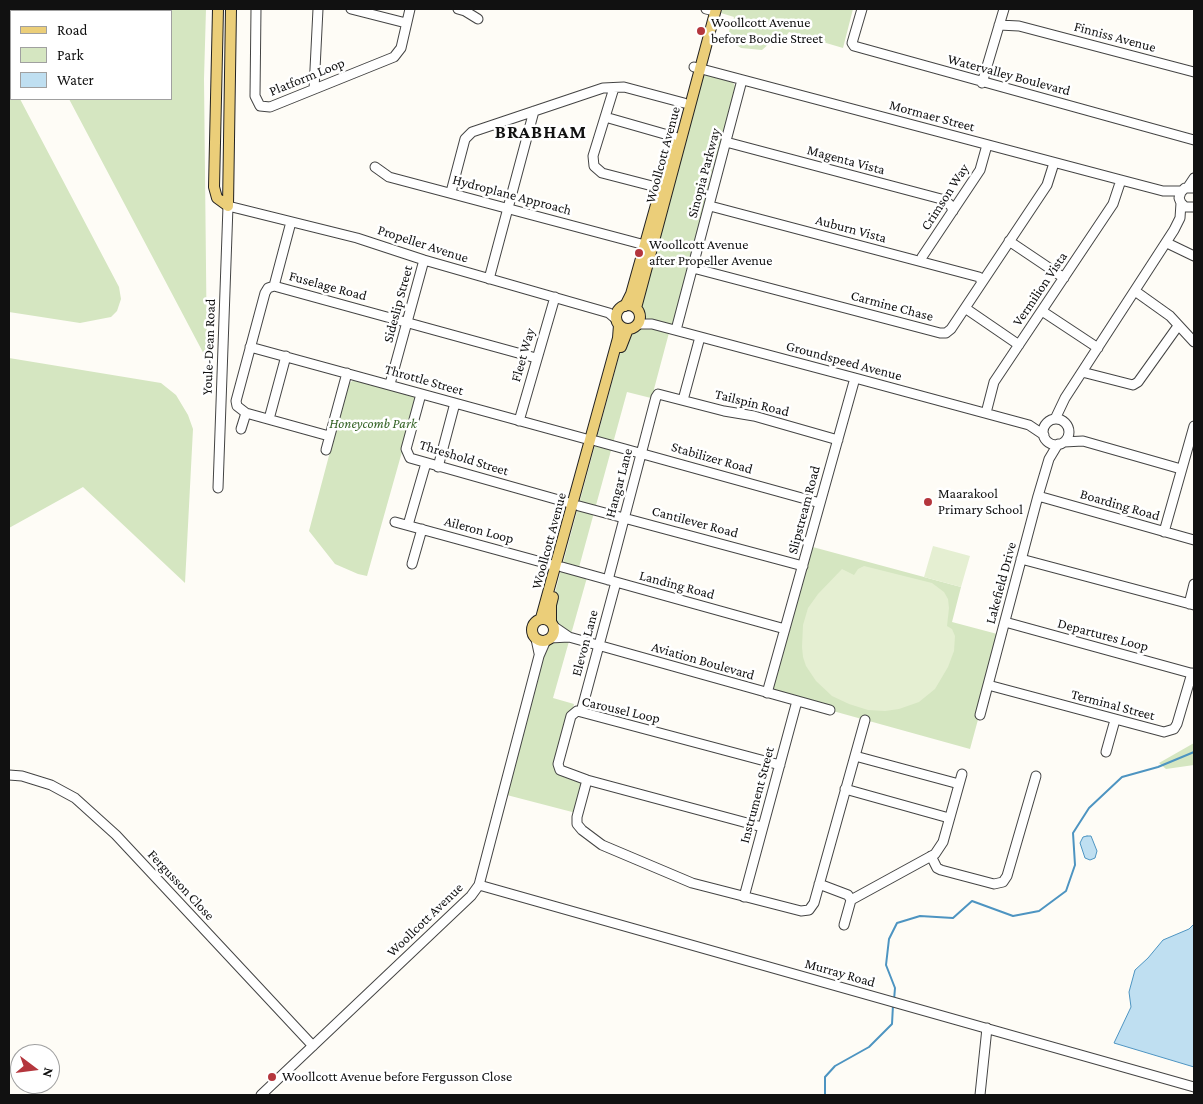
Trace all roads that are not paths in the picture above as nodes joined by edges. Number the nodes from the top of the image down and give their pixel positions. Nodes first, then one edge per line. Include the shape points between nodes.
1 (218, 9) edge
2 (231, 9) edge
3 (256, 9) edge
4 (318, 9) edge
5 (352, 9) edge
6 (410, 9) edge
7 (458, 9) edge
8 (711, 9) edge
9 (862, 9) edge
10 (1004, 9) edge
11 (478, 19) dead end
12 (406, 23) junction
13 (998, 26) junction
14 (697, 68) junction
15 (1194, 72) edge
16 (742, 80) junction
17 (982, 83) junction
18 (614, 88) junction
19 (314, 89) junction
20 (684, 103) junction
21 (534, 111) junction
22 (605, 117) junction
23 (675, 137) junction
24 (1194, 140) edge
25 (726, 142) junction
26 (987, 145) junction
27 (1054, 163) junction
28 (375, 168) dead end
29 (1194, 178) edge
30 (1121, 180) junction
31 (660, 188) junction
32 (1188, 188) edge
33 (1163, 191) junction
34 (451, 192) junction
35 (1180, 202) junction
36 (228, 206) junction
37 (710, 206) junction
38 (1193, 207) edge
39 (508, 208) junction
40 (953, 211) junction
41 (1180, 218) junction
42 (291, 222) junction
43 (1009, 242) junction
44 (1167, 242) junction
45 (645, 245) junction
46 (1194, 256) edge
47 (424, 260) junction
48 (921, 261) junction
49 (693, 268) junction
50 (1064, 278) junction
51 (489, 279) junction
52 (982, 282) junction
53 (274, 286) junction
54 (1135, 291) junction
55 (555, 297) junction
56 (965, 308) junction
57 (1042, 311) junction
58 (638, 316) junction
59 (619, 317) junction
60 (407, 322) junction
61 (1178, 326) junction
62 (676, 330) junction
63 (700, 336) junction
64 (1194, 342) edge
65 (1019, 345) junction
66 (250, 347) junction
67 (1098, 348) junction
68 (286, 356) junction
69 (536, 358) junction
70 (1082, 372) junction
71 (347, 373) junction
72 (855, 378) junction
73 (390, 384) junction
74 (421, 394) junction
75 (658, 394) joint
76 (683, 400) junction
77 (1064, 400) junction
78 (456, 403) junction
79 (246, 413) junction
80 (986, 413) junction
81 (269, 419) junction
82 (519, 421) junction
83 (1051, 421) junction
84 (1029, 425) junction
85 (1067, 426) junction
86 (1194, 426) edge
87 (241, 429) dead end
88 (330, 436) junction
89 (1046, 438) junction
90 (593, 440) junction
91 (838, 440) junction
92 (1083, 441) junction
93 (1061, 443) junction
94 (326, 450) dead end
95 (642, 453) junction
96 (1049, 459) junction
97 (426, 463) junction
98 (438, 467) junction
99 (1181, 469) junction
100 (218, 488) dead end
101 (1038, 496) junction
102 (820, 503) junction
103 (576, 505) junction
104 (625, 517) junction
105 (395, 522) dead end
106 (408, 525) junction
107 (422, 529) junction
108 (1164, 532) junction
109 (1194, 540) edge
110 (1021, 559) junction
111 (412, 564) dead end
112 (559, 566) junction
113 (803, 566) junction
114 (612, 581) junction
115 (1194, 584) edge
116 (1192, 604) edge
117 (541, 618) junction
118 (1005, 622) junction
119 (552, 624) junction
120 (785, 629) junction
121 (569, 638) junction
122 (544, 639) junction
123 (598, 646) junction
124 (1193, 674) edge
125 (988, 685) junction
126 (768, 693) junction
127 (798, 701) junction
128 (830, 710) dead end
129 (581, 712) junction
130 (980, 715) dead end
131 (864, 720) dead end
132 (1115, 720) junction
133 (1106, 752) dead end
134 (854, 756) junction
135 (780, 765) junction
136 (962, 774) dead end
137 (9, 775) edge
138 (1036, 776) dead end
139 (587, 780) junction
140 (959, 784) junction
141 (846, 789) junction
142 (950, 818) junction
143 (762, 827) junction
144 (931, 856) junction
145 (819, 884) junction
146 (479, 885) junction
147 (744, 897) junction
148 (851, 900) junction
149 (844, 925) dead end
150 (987, 1028) junction
151 (314, 1046) junction
152 (1194, 1087) edge
153 (260, 1095) edge
154 (980, 1095) edge

1 - 36 main road via 214,187 217,198
2 - 36 main road, Youle-Dean Road
3 - 19 street, Platform Loop via 255,96 260,106 270,107
4 - 19 street
5 - 12 street
6 - 12 street, Platform Loop
7 - 11 street
8 - 14 main road, Woollcott Avenue
9 - 17 street, Watervalley Boulevard via 852,43 854,46
10 - 13 street
12 - 19 street, Platform Loop via 401,48 394,57
13 - 15 street, Finniss Avenue via 1019,26
13 - 17 street
14 - 16 street, Mormaer Street
14 - 20 main road, Woollcott Avenue
14 - 58 main road, Woollcott Avenue
16 - 25 street, Sinopia Parkway
16 - 26 street, Mormaer Street
17 - 24 street, Watervalley Boulevard
18 - 20 street via 624,87
18 - 21 street via 603,88
18 - 22 street
20 - 23 main road, Woollcott Avenue
21 - 34 street via 472,132 465,139
21 - 39 street
22 - 23 street
22 - 31 street via 594,166 602,173
23 - 31 main road, Woollcott Avenue
25 - 37 street, Sinopia Parkway
25 - 40 street, Magenta Vista via 945,200
26 - 27 street, Mormaer Street
26 - 40 street, Crimson Way via 980,170
27 - 30 street, Mormaer Street
27 - 43 street, Carmine Chase via 1047,185
28 - 34 street, Hydroplane Approach via 389,177
29 - 32 street
30 - 33 street, Mormaer Street
30 - 50 street, Vermilion Vista via 1113,204
31 - 45 main road, Woollcott Avenue
32 - 33 street, Mormaer Street
32 - 35 street via 1179,195
33 - 35 street, Mormaer Street
34 - 39 street, Hydroplane Approach
35 - 38 street, Mormaer Street via 1185,207
35 - 41 street
36 - 42 street, Propeller Avenue
36 - 100 street, Youle-Dean Road
37 - 48 street, Auburn Vista
37 - 49 street, Sinopia Parkway
38 - 41 street
39 - 45 street, Hydroplane Approach
39 - 51 street
40 - 48 street, Crimson Way
41 - 44 street
42 - 47 street, Propeller Avenue via 357,238
42 - 53 street
43 - 50 street
43 - 52 street, Carmine Chase
44 - 46 street
44 - 54 street
45 - 59 main road, Woollcott Avenue via 631,294
47 - 51 street, Propeller Avenue
47 - 60 street, Sideslip Street
48 - 52 street, Auburn Vista via 979,276
49 - 56 street, Carmine Chase via 940,333 950,329
49 - 62 street, Sinopia Parkway
50 - 57 street, Vermilion Vista
51 - 55 street, Propeller Avenue
52 - 56 street, Carmine Chase
53 - 60 street, Fuselage Road
53 - 66 street, Fuselage Road via 265,293
54 - 61 street via 1170,316
54 - 67 street
55 - 59 street, Propeller Avenue
55 - 69 street, Fleet Way
56 - 65 street
57 - 65 street, Vermilion Vista
57 - 67 street
58 - 59 main road
58 - 59 main road via 632,329
58 - 62 street, Groundspeed Avenue via 652,324
59 - 90 main road, Woollcott Avenue via 623,339
60 - 69 street, Fuselage Road
60 - 73 street, Sideslip Street
61 - 64 street
61 - 70 street via 1133,385
62 - 63 street, Groundspeed Avenue
63 - 72 street, Groundspeed Avenue
63 - 76 street
65 - 80 street, Vermilion Vista via 994,382
66 - 68 street, Throttle Street
66 - 79 street, Fuselage Road via 236,400 237,406
67 - 70 street
68 - 71 street, Throttle Street
68 - 81 street
69 - 82 street, Fleet Way
70 - 77 street
71 - 73 street, Throttle Street
71 - 88 street
72 - 80 street, Groundspeed Avenue
72 - 91 street, Slipstream Road
73 - 74 street, Throttle Street
74 - 78 street, Throttle Street
74 - 97 street, Threshold Street via 406,449 410,458
75 - 76 street, Tailspin Road
75 - 95 street, Hangar Lane
76 - 91 street, Tailspin Road
77 - 83 street
77 - 85 street
78 - 82 street, Throttle Street
78 - 98 street
79 - 81 street
79 - 87 street
80 - 84 street, Groundspeed Avenue
81 - 88 street
82 - 90 street, Throttle Street
83 - 84 street, Groundspeed Avenue
83 - 85 street via 1063,420
83 - 89 street via 1044,430
84 - 89 street, Groundspeed Avenue
85 - 92 street
85 - 93 street via 1067,438
86 - 99 street
88 - 94 street
89 - 93 street via 1052,444
89 - 96 street, Lakefield Drive
90 - 95 street, Stabilizer Road
90 - 103 main road, Woollcott Avenue
91 - 102 street, Slipstream Road
92 - 93 street
92 - 99 street
93 - 96 street, Lakefield Drive
95 - 102 street, Stabilizer Road
95 - 104 street, Hangar Lane
96 - 101 street, Lakefield Drive
97 - 98 street, Threshold Street
97 - 106 street
98 - 103 street, Threshold Street
99 - 108 street
101 - 108 street, Boarding Road
101 - 110 street, Lakefield Drive
102 - 113 street, Slipstream Road
103 - 104 street, Cantilever Road
103 - 112 main road, Woollcott Avenue
104 - 113 street, Cantilever Road
104 - 114 street, Hangar Lane
105 - 106 street, Aileron Loop
106 - 107 street, Aileron Loop
107 - 111 street
107 - 112 street, Aileron Loop
108 - 109 street, Boarding Road
110 - 116 street
110 - 118 street, Lakefield Drive
112 - 114 street, Landing Road
112 - 117 main road, Woollcott Avenue
112 - 119 main road, Woollcott Avenue via 551,605
113 - 120 street, Slipstream Road
114 - 120 street, Landing Road
114 - 123 street, Elevon Lane
115 - 116 street
117 - 119 main road
117 - 122 main road, Woollcott Avenue via 532,628 533,635
118 - 124 street, Departures Loop
118 - 125 street, Lakefield Drive
119 - 121 street, Aviation Boulevard
119 - 122 main road, Woollcott Avenue via 553,633
120 - 126 street, Slipstream Road
121 - 122 street, Aviation Boulevard
121 - 123 street, Aviation Boulevard
122 - 146 street, Woollcott Avenue
123 - 126 street, Aviation Boulevard
123 - 129 street, Elevon Lane
124 - 132 street, Terminal Street via 1174,729 1164,732
125 - 130 street, Lakefield Drive
125 - 132 street, Terminal Street
126 - 127 street, Aviation Boulevard
127 - 128 street, Aviation Boulevard
127 - 135 street, Instrument Street
129 - 135 street, Carousel Loop
129 - 139 street, Carousel Loop via 571,716 558,764 560,770
131 - 134 street
132 - 133 street
134 - 140 street
134 - 141 street
135 - 143 street, Instrument Street
136 - 140 street
137 - 151 street, Fergusson Close via 50,785 75,798 122,842
138 - 144 street via 1003,882 994,884 941,870
139 - 143 street, Carousel Loop
139 - 147 street via 576,824 602,845 681,879
140 - 142 street
141 - 142 street
141 - 145 street
142 - 144 street via 943,842
143 - 147 street, Instrument Street
144 - 148 street
145 - 147 street via 809,910 801,911
145 - 148 street via 848,894
146 - 150 street, Murray Road
146 - 151 street, Woollcott Avenue
148 - 149 street
150 - 152 street, Murray Road
150 - 154 street
151 - 153 street, Woollcott Avenue

